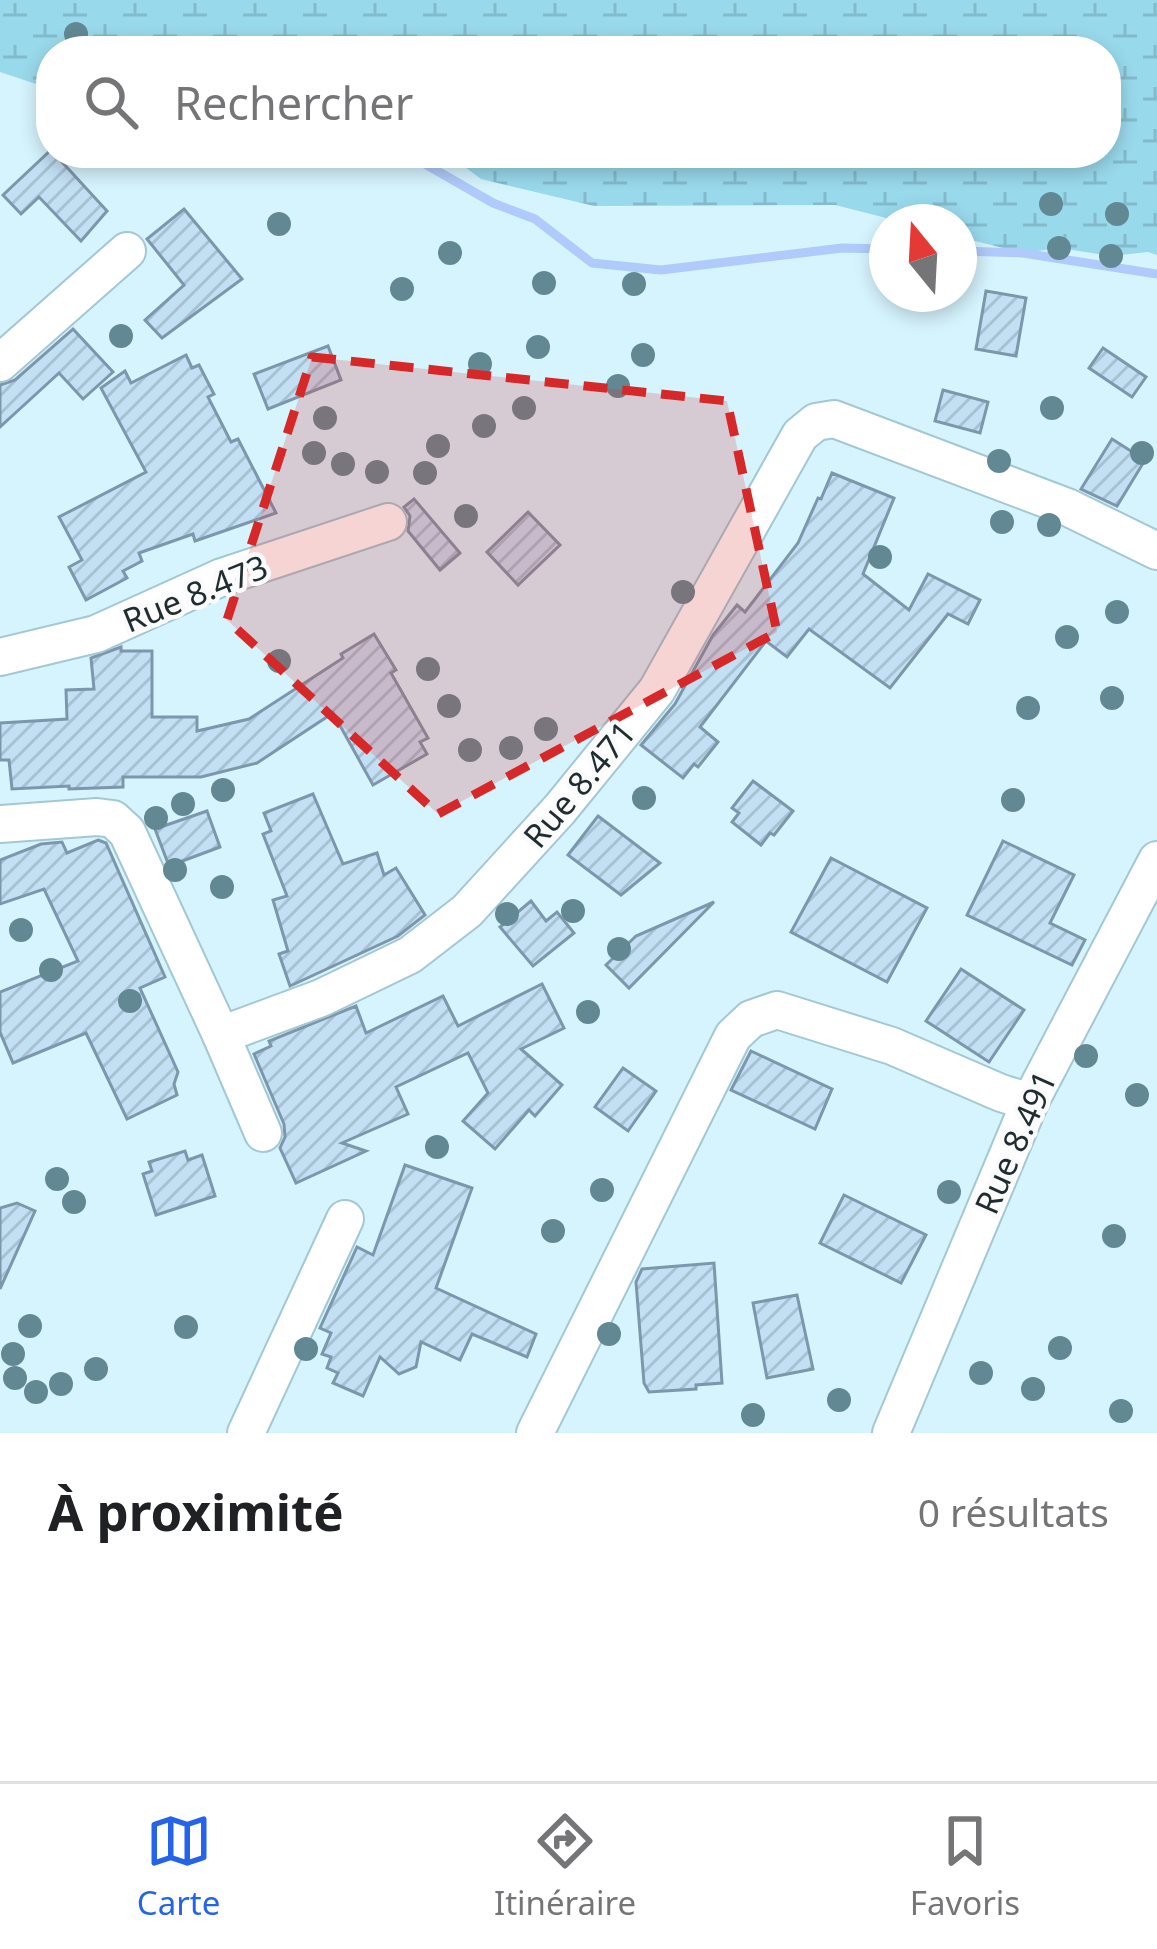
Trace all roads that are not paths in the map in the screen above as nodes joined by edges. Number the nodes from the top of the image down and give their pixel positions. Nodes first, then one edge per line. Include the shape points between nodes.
1 (127, 251) dead end
2 (0, 363) edge
3 (388, 523) dead end
4 (1157, 551) edge
5 (0, 657) edge
6 (0, 824) edge
7 (1157, 860) edge
8 (221, 1035) junction
9 (1030, 1102) junction
10 (263, 1133) dead end
11 (346, 1219) dead end
12 (246, 1433) edge
13 (535, 1433) edge
14 (891, 1433) edge

1 - 2 street
3 - 5 street, Rue 8.473 via 222,578 96,634
4 - 8 street, Rue 8.471 via 1025,491 834,419 816,422 800,435 657,690 467,911 410,955
6 - 8 street via 97,817 127,832
7 - 9 street, Rue 8.491
8 - 10 street
9 - 13 street via 777,1010 752,1019 733,1036
9 - 14 street, Rue 8.491
11 - 12 street

